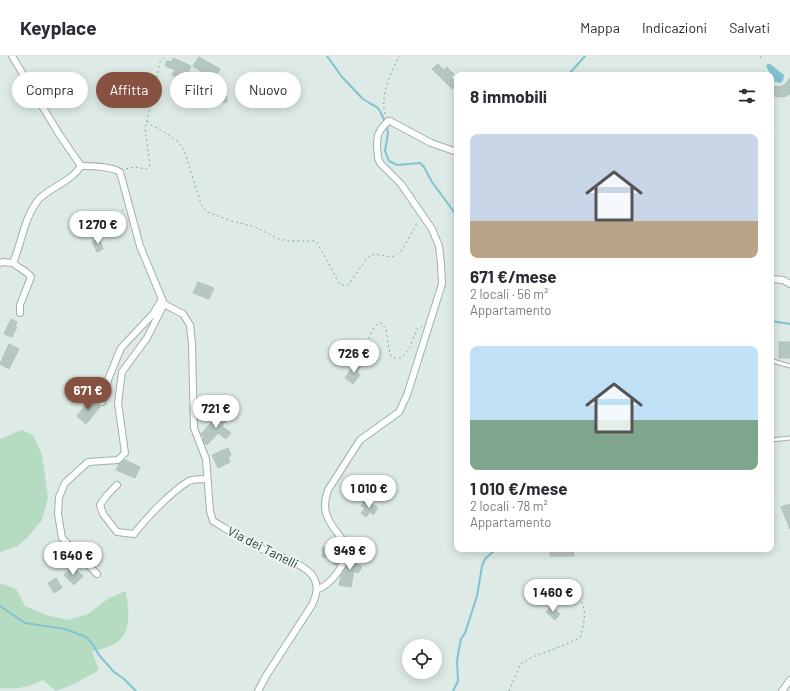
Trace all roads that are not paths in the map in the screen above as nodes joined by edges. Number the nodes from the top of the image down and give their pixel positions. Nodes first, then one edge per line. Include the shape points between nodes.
1 (12, 56) edge
2 (454, 151) edge
3 (81, 166) junction
4 (13, 262) junction
5 (0, 264) edge
6 (774, 279) edge
7 (790, 284) edge
8 (163, 301) junction
9 (20, 313) dead end
10 (774, 361) edge
11 (790, 366) edge
12 (102, 402) dead end
13 (790, 438) edge
14 (774, 440) edge
15 (207, 479) junction
16 (117, 485) dead end
17 (98, 574) dead end
18 (317, 589) junction
19 (790, 680) edge
20 (258, 691) edge
21 (782, 691) edge

1 - 3 street
2 - 18 street via 431,144 388,121 378,136 380,163 401,184 432,229 439,246 442,284 407,395 398,412 360,440 328,490 325,514 347,549 344,561 333,578 321,589
3 - 4 street via 74,176 39,200 28,219
3 - 8 street via 120,172 140,246
4 - 5 street
4 - 9 street via 26,270 31,277 20,305
6 - 7 street
8 - 12 street via 121,348
8 - 15 street, Via dei Tanelli via 183,314 190,325 194,428 206,460
8 - 17 street via 147,338 122,372 118,403 125,453 118,460 88,462 65,483 59,497 58,514 62,538
10 - 11 lane
13 - 14 lane
15 - 16 street via 190,480 144,521 134,534 117,532 100,506 106,495
15 - 18 street, Via dei Tanelli via 213,521 257,547 297,564 314,578
18 - 20 street via 312,605
19 - 21 street

